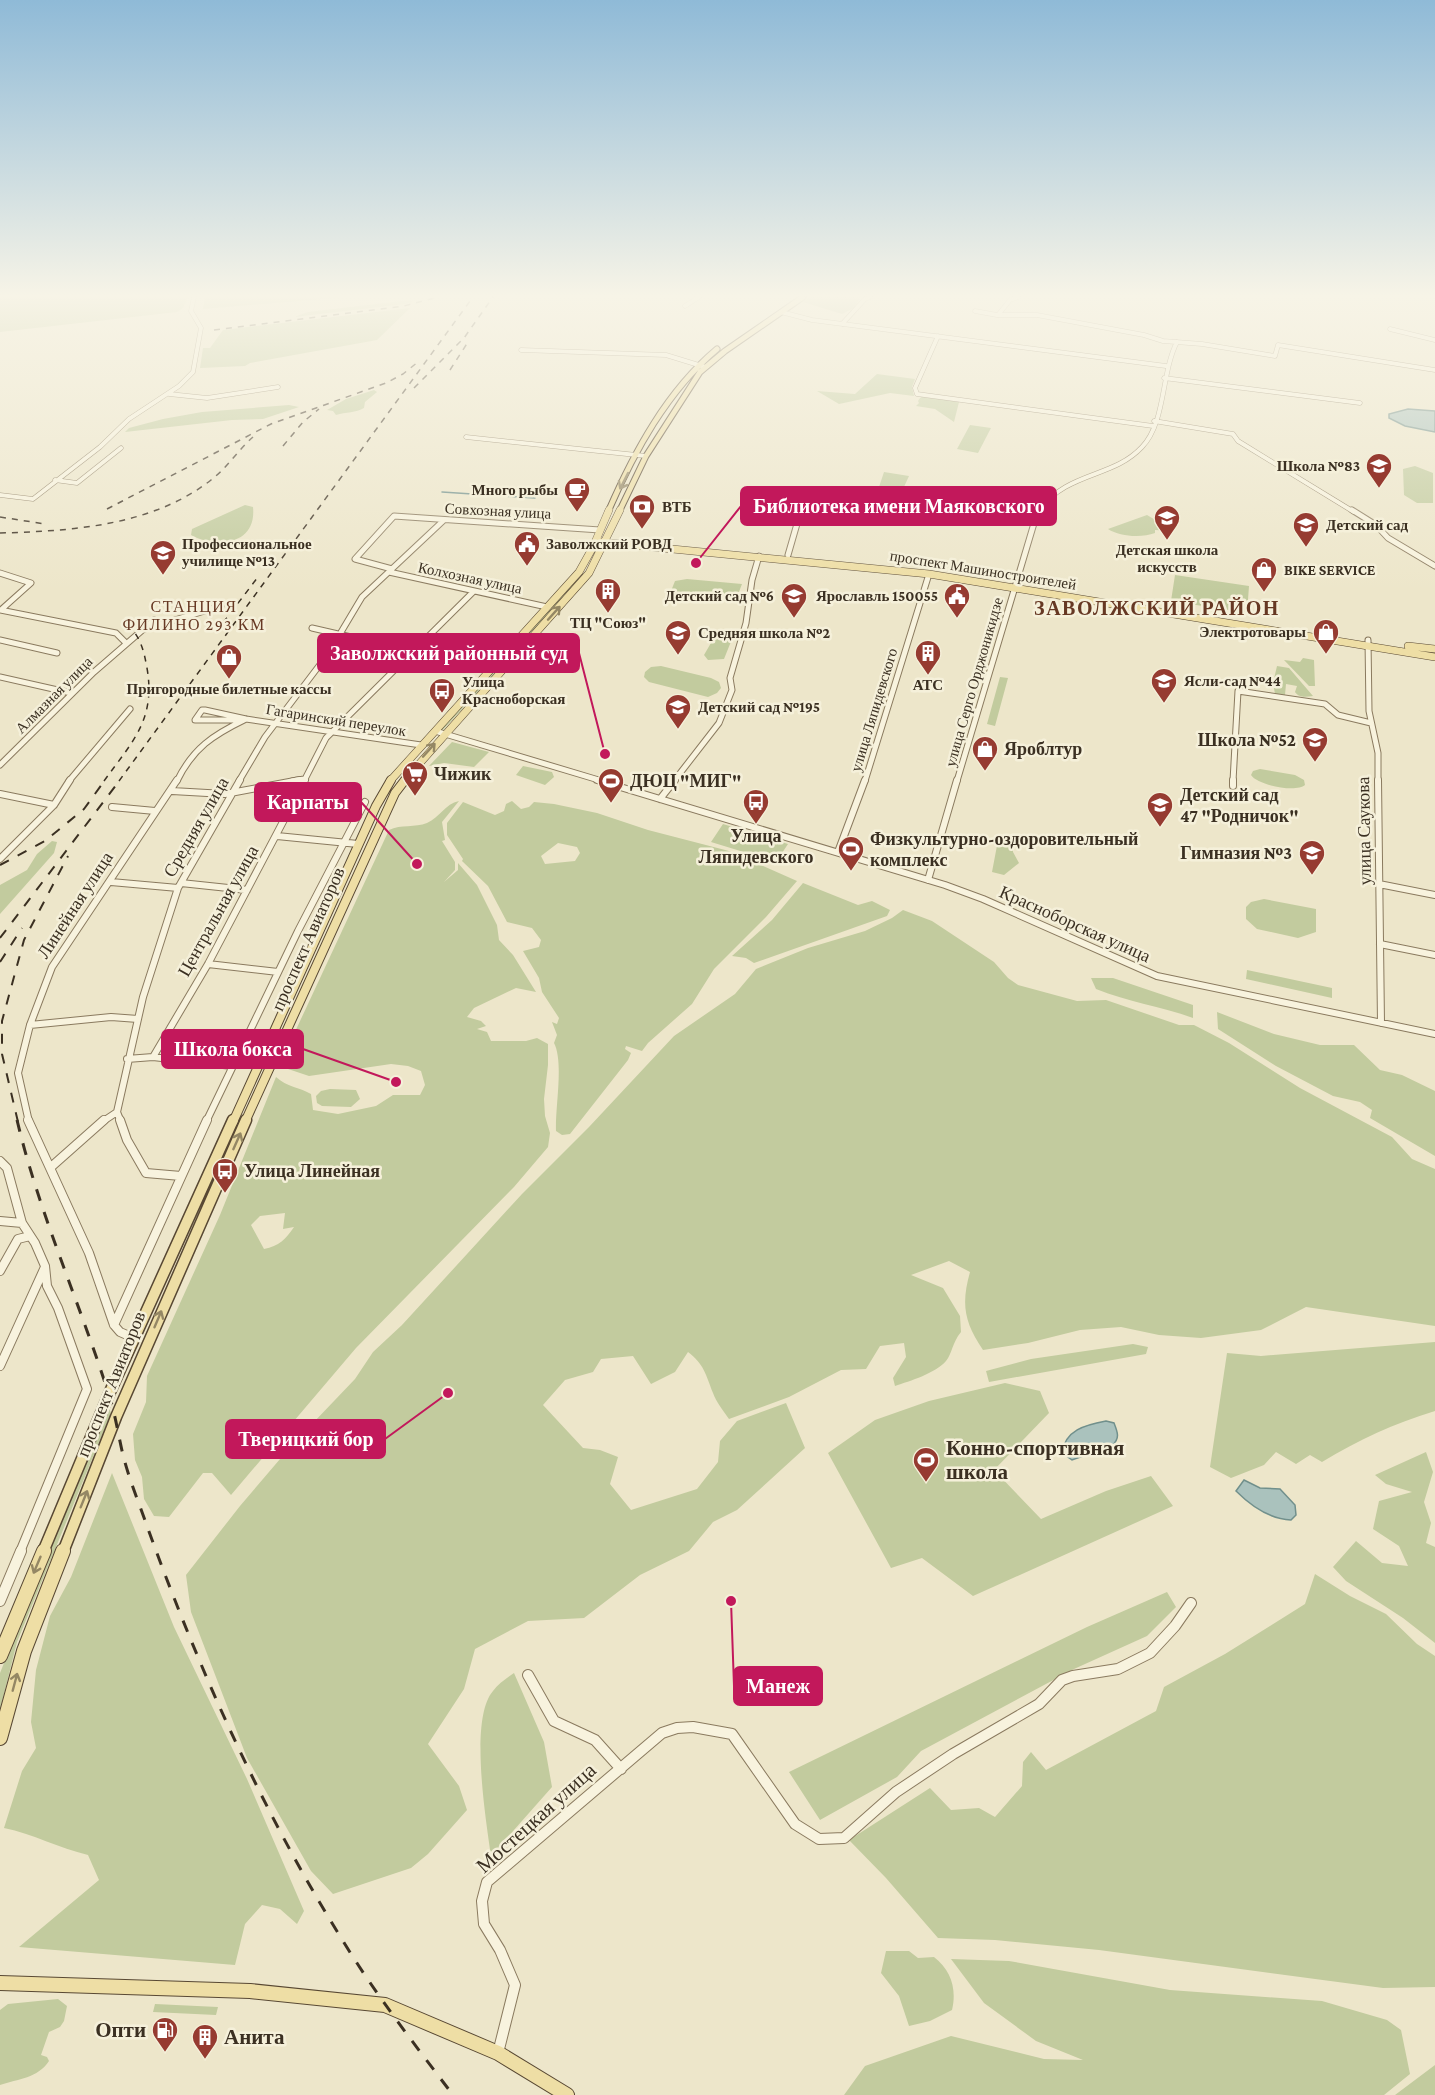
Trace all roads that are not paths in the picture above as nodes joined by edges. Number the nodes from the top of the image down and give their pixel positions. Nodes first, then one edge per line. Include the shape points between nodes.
1 (166, 395) edge
2 (184, 395) edge
3 (231, 395) edge
4 (674, 395) edge
5 (683, 395) edge
6 (923, 395) edge
7 (1160, 395) edge
8 (1295, 395) edge
9 (1360, 403) dead end
10 (1154, 424) junction
11 (466, 437) dead end
12 (121, 448) dead end
13 (637, 455) junction
14 (646, 456) junction
15 (55, 480) junction
16 (0, 495) edge
17 (804, 495) dead end
18 (444, 520) junction
19 (598, 536) junction
20 (606, 540) junction
21 (788, 555) junction
22 (759, 556) junction
23 (355, 559) joint
24 (1435, 566) edge
25 (390, 570) junction
26 (0, 573) edge
27 (929, 574) junction
28 (1014, 585) junction
29 (473, 592) junction
30 (221, 606) dead end
31 (547, 607) junction
32 (1, 609) edge
33 (154, 620) dead end
34 (312, 628) dead end
35 (142, 629) junction
36 (340, 633) junction
37 (0, 640) edge
38 (125, 642) junction
39 (1368, 643) junction
40 (1435, 649) edge
41 (1415, 650) junction
42 (412, 652) junction
43 (57, 653) dead end
44 (1435, 657) edge
45 (489, 672) junction
46 (0, 677) edge
47 (71, 693) junction
48 (130, 709) dead end
49 (246, 719) junction
50 (276, 722) junction
51 (1371, 723) junction
52 (332, 730) junction
53 (435, 731) junction
54 (444, 734) junction
55 (422, 745) junction
56 (0, 765) edge
57 (409, 765) junction
58 (304, 779) junction
59 (1233, 786) dead end
60 (172, 791) junction
61 (233, 793) junction
62 (0, 794) edge
63 (660, 799) junction
64 (365, 802) dead end
65 (54, 805) junction
66 (112, 807) dead end
67 (155, 811) junction
68 (277, 836) junction
69 (343, 843) junction
70 (358, 844) junction
71 (838, 852) junction
72 (0, 859) edge
73 (928, 880) junction
74 (111, 882) junction
75 (1379, 884) junction
76 (180, 885) junction
77 (246, 890) junction
78 (1435, 896) edge
79 (1380, 944) junction
80 (1435, 955) edge
81 (208, 964) junction
82 (278, 972) junction
83 (138, 1019) junction
84 (1381, 1023) junction
85 (30, 1025) junction
86 (1435, 1034) edge
87 (153, 1058) junction
88 (128, 1059) junction
89 (232, 1066) junction
90 (117, 1112) junction
91 (0, 1161) edge
92 (51, 1167) junction
93 (181, 1176) junction
94 (0, 1221) edge
95 (22, 1223) junction
96 (30, 1236) junction
97 (45, 1266) junction
98 (0, 1271) edge
99 (114, 1325) junction
100 (134, 1338) junction
101 (0, 1365) edge
102 (0, 1602) edge
103 (1191, 1603) dead end
104 (0, 1656) edge
105 (528, 1675) dead end
106 (0, 1738) edge
107 (621, 1769) junction
108 (0, 1983) edge
109 (498, 2053) junction
110 (567, 2095) edge

1 - 15 street via 129,419 100,447
2 - 3 street via 194,399
4 - 13 main road, проспект Авиаторов
5 - 14 main road, проспект Авиаторов
6 - 10 street
7 - 10 street, улица Серго Орджоникидзе
8 - 9 street
10 - 24 street via 1233,434 1238,441 1376,525 1388,538
10 - 28 street, улица Серго Орджоникидзе via 1135,452 1065,484 1046,498 1033,522
11 - 13 street
12 - 15 street via 77,483
13 - 14 street
13 -> 19 main road, проспект Авиаторов
14 - 20 main road, проспект Авиаторов
15 - 16 street via 33,499
17 - 21 street
18 - 19 street, Совхозная улица
18 - 23 street, Совхозная улица via 394,516
18 - 25 street, Средняя улица
19 - 20 main road, проспект Машиностроителей
19 - 31 main road, проспект Авиаторов via 579,572
20 - 21 main road, проспект Машиностроителей
20 - 22 main road, проспект Машиностроителей
54 -> 20 main road, проспект Авиаторов via 589,573
21 - 28 main road, проспект Машиностроителей via 910,567
22 - 27 main road, проспект Машиностроителей
22 - 63 street via 744,633 730,678 732,690 719,723
23 - 25 street, Колхозная улица
25 - 29 street, Колхозная улица
25 - 36 street, Средняя улица via 363,595
26 - 32 street via 31,583
27 - 28 main road, проспект Машиностроителей
27 - 71 street, улица Ляпидевского via 864,784
28 - 39 main road, проспект Машиностроителей
28 - 73 street, улица Серго Орджоникидзе
29 - 31 street, Колхозная улица
29 - 42 street, Центральная улица
30 - 35 street
31 - 45 main road, проспект Авиаторов
32 - 38 street via 116,633
33 - 35 street, Алмазная улица
34 - 36 street
35 - 38 street, Алмазная улица
36 - 42 street
36 - 50 street, Средняя улица
37 - 43 street
38 - 47 street, Алмазная улица
39 - 41 main road, проспект Машиностроителей
39 - 51 street, улица Саукова
40 - 41 main road, проспект Машиностроителей
41 - 44 main road, проспект Машиностроителей
42 - 45 street
42 - 52 street, Центральная улица
45 - 53 main road, проспект Авиаторов
46 - 47 street
47 - 56 street, Алмазная улица
48 - 65 street via 64,786
49 - 49 street, Гагаринский переулок via 202,710 195,720 222,721
49 - 50 street, Гагаринский переулок
49 - 60 street, Линейная улица via 195,750
50 - 52 street, Гагаринский переулок
50 - 61 street, Средняя улица
51 - 59 street via 1338,715 1325,704 1238,691
51 - 75 street, улица Саукова via 1378,753
52 - 55 street, Гагаринский переулок
52 - 58 street, Центральная улица
53 - 54 street, Красноборская улица
53 - 55 main road, проспект Авиаторов
57 -> 54 main road, проспект Авиаторов
54 - 63 street, Красноборская улица
55 - 57 main road, проспект Авиаторов
57 - 70 main road, проспект Авиаторов via 389,782
106 -> 57 main road, проспект Авиаторов via 24,1651 161,1310
58 - 61 street
58 - 68 street, Центральная улица
60 - 61 street
60 - 67 street, Линейная улица
61 - 76 street, Средняя улица
62 - 65 street
63 - 71 street, Красноборская улица
64 - 69 street, проспект Авиаторов
65 - 72 street
66 - 67 street
67 - 74 street, Линейная улица
68 - 69 street
68 - 77 street, Центральная улица
69 - 70 street
69 - 82 street, проспект Авиаторов
70 - 100 main road, проспект Авиаторов
71 - 73 street, Красноборская улица
73 - 84 street, Красноборская улица via 983,899 1157,976
74 - 76 street
74 - 85 street, Линейная улица via 51,967
75 - 78 street
75 - 79 street, улица Саукова
76 - 77 street
76 - 83 street, Средняя улица
77 - 81 street, Центральная улица
79 - 80 street
79 - 84 street, улица Саукова
81 - 82 street
81 - 87 street, Центральная улица
82 - 89 street, проспект Авиаторов
83 - 85 street via 111,1017
83 - 88 street, Средняя улица
84 - 86 street, Красноборская улица
85 - 92 street, Линейная улица via 18,1073 26,1116
87 - 88 street
87 - 89 street
88 - 90 street, Средняя улица
89 - 93 street, проспект Авиаторов
90 - 92 street
90 - 93 street via 146,1173
91 - 95 street via 8,1168
92 - 99 street, Линейная улица via 89,1253
93 - 99 street, проспект Авиаторов
94 - 95 street
95 - 96 street
96 - 97 street
96 - 98 street via 18,1239
97 - 101 street
97 - 102 street, проспект Авиаторов via 47,1286 87,1389
99 - 100 street
100 -> 104 main road, проспект Авиаторов
103 - 107 street, Мостецкая улица via 1150,1653 1118,1669 1062,1680 1033,1708 896,1792 844,1838 819,1839 795,1824 732,1734 705,1728 667,1731 652,1739
105 - 107 street via 554,1721 595,1740
107 - 109 street, Мостецкая улица via 487,1882 482,1901 484,1924 514,1985
108 - 109 main road via 250,1991 385,2005
109 - 110 main road

